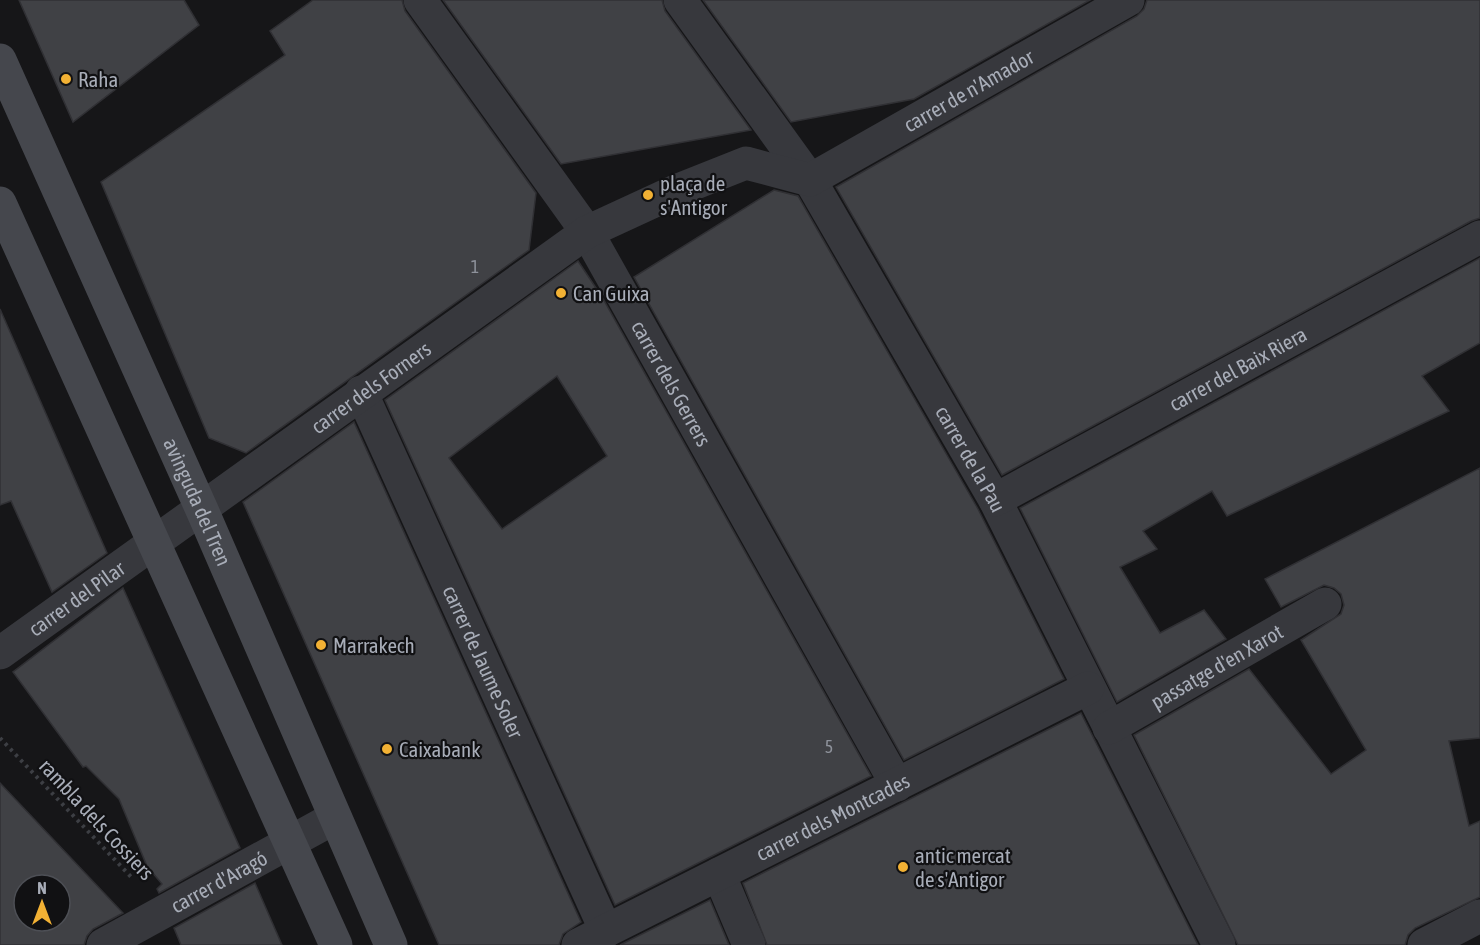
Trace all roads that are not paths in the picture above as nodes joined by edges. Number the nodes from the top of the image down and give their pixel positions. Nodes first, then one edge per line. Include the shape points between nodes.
1 (420, 0) edge
2 (680, 0) edge
3 (1128, 0) edge
4 (0, 60) edge
5 (810, 180) junction
6 (0, 203) edge
7 (587, 232) junction
8 (1480, 237) edge
9 (361, 392) junction
10 (995, 500) junction
11 (202, 510) junction
12 (153, 541) junction
13 (1325, 604) dead end
14 (0, 653) edge
15 (1088, 688) junction
16 (1109, 728) junction
17 (897, 784) junction
18 (334, 818) junction
19 (289, 841) junction
20 (719, 874) junction
21 (1480, 916) edge
22 (592, 938) edge
23 (103, 945) edge
24 (336, 945) edge
25 (392, 945) edge
26 (749, 945) edge
27 (1219, 945) edge
28 (1424, 945) edge

1 - 7 street, carrer dels Gerrers
2 - 5 street, carrer de la Pau
3 - 5 street, carrer de n'Amador
4 - 11 main road, avinguda del Tren
5 - 7 street via 746,163
5 - 10 street, carrer de la Pau
6 - 12 main road
7 - 9 street, carrer dels Forners
7 - 17 street, carrer dels Gerrers
8 - 10 street, carrer del Baix Riera
9 - 11 street, carrer dels Forners
9 - 22 street, carrer de Jaume Soler
10 - 15 street, carrer de la Pau
11 - 12 street, carrer dels Forners
11 - 18 main road, avinguda del Tren
12 - 14 street, carrer del Pilar
12 - 19 main road
13 - 16 street, passatge d'en Xarot
15 - 16 street, carrer de la Pau
15 - 17 street, carrer dels Montcades
16 - 27 street, carrer de la Pau
17 - 20 street, carrer dels Montcades
18 - 19 street, carrer d'Aragó
18 - 25 main road, avinguda del Tren
19 - 23 street, carrer d'Aragó
19 - 24 main road
20 - 22 street, carrer dels Montcades
20 - 26 street
21 - 28 street

